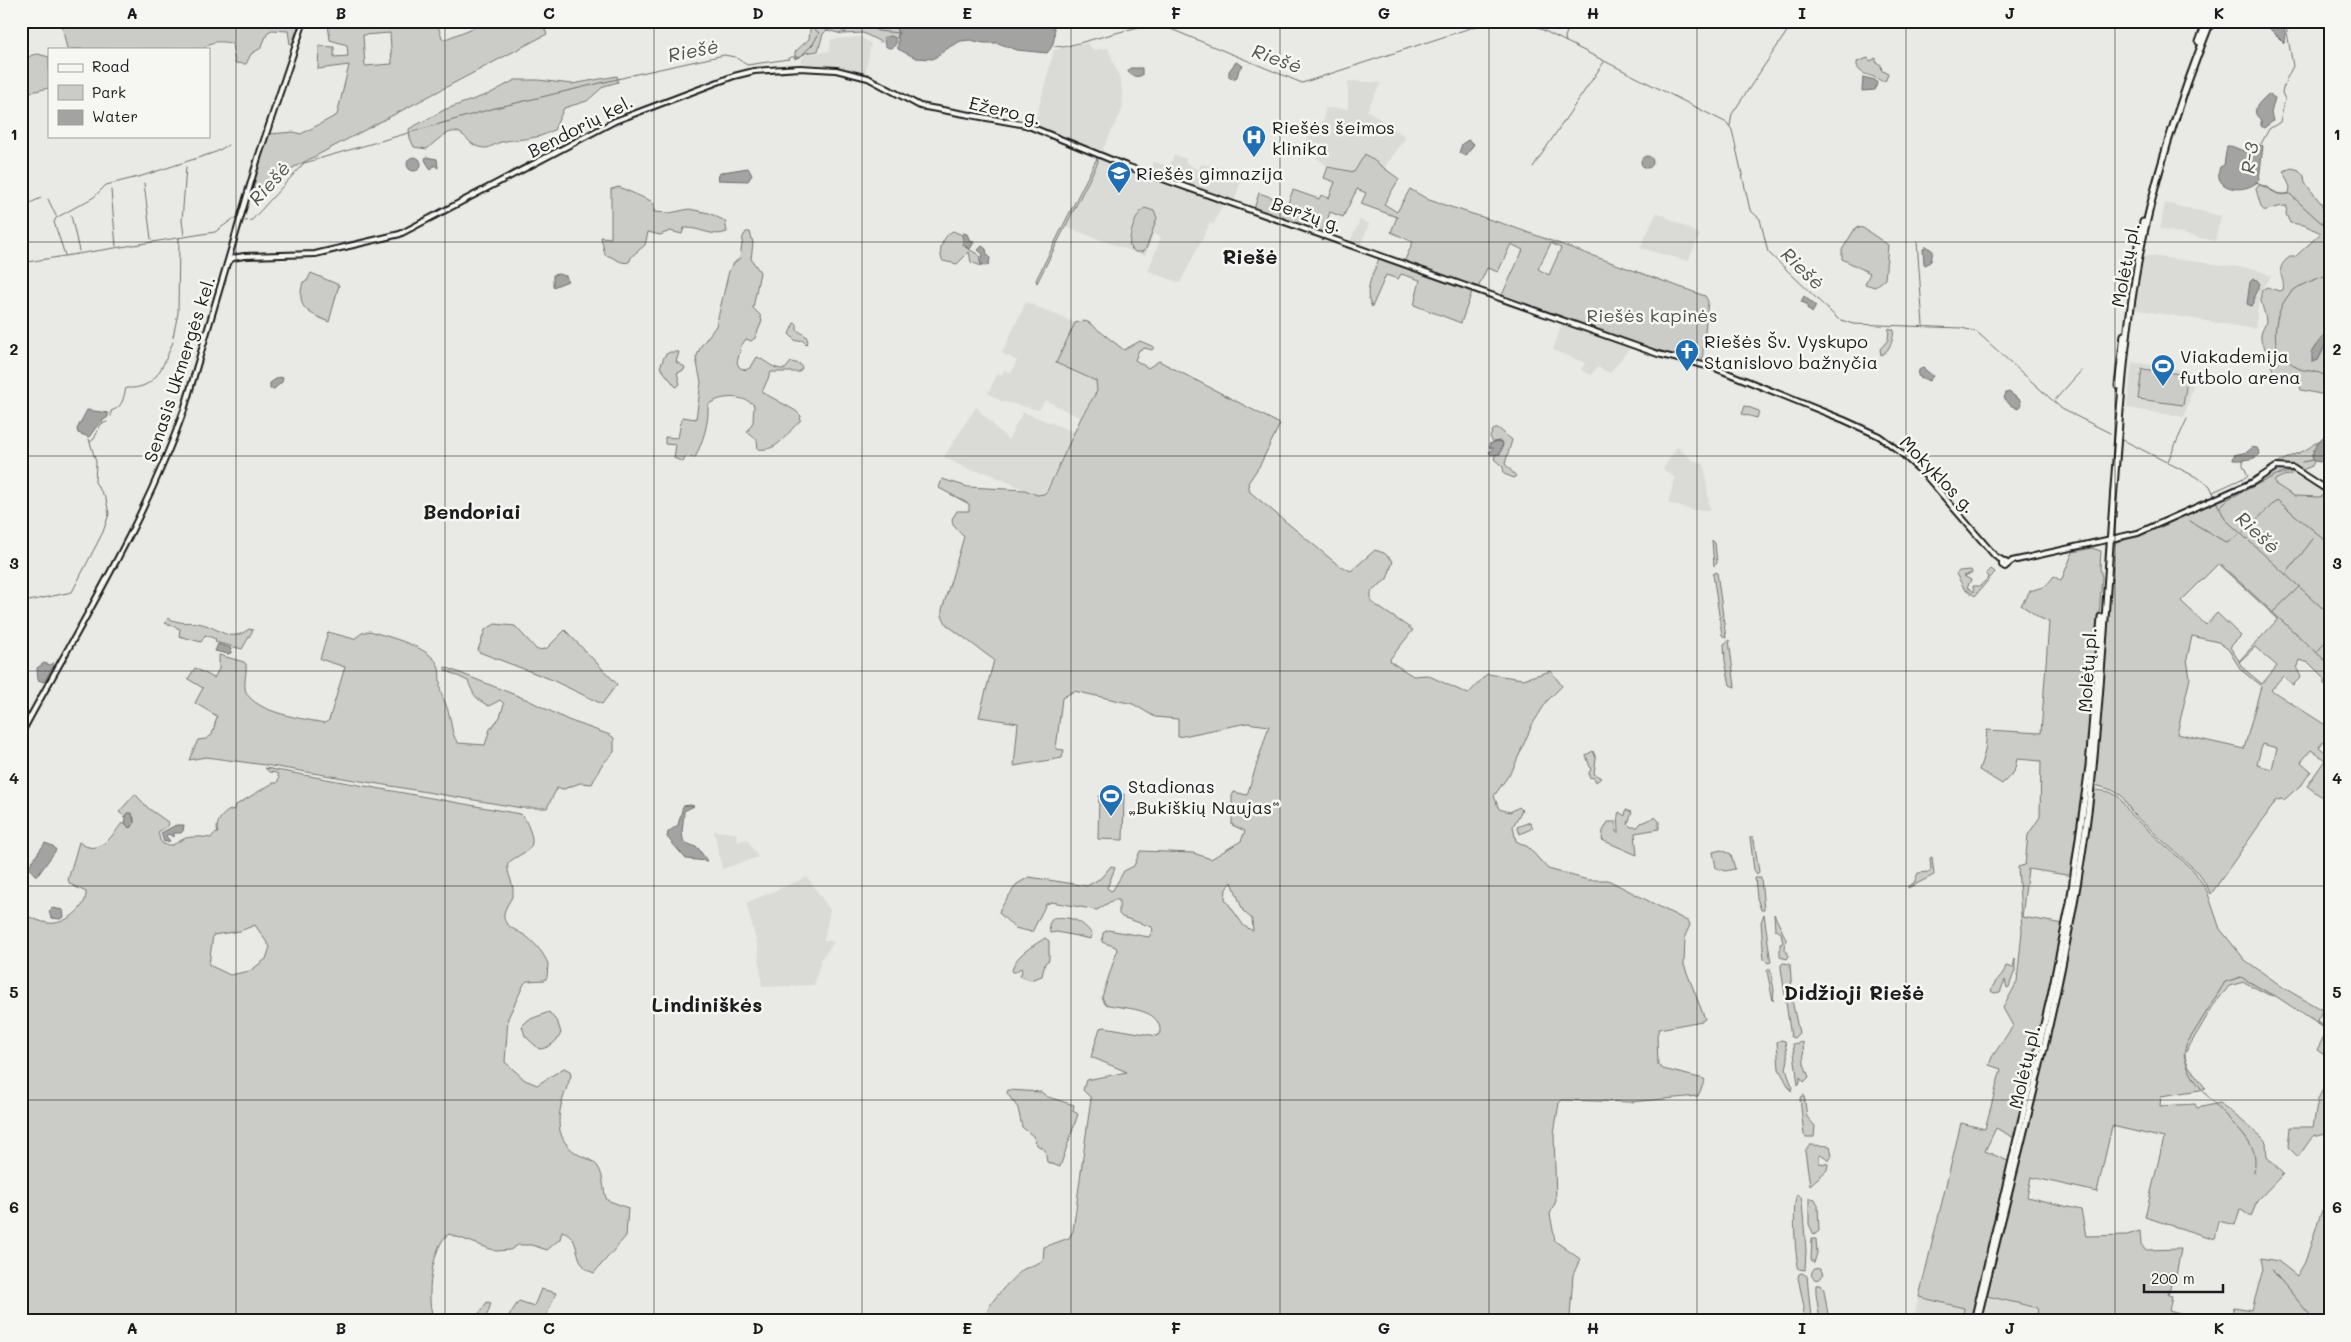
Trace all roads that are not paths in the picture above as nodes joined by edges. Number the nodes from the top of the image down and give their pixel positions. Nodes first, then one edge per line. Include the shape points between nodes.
1 (304, 21) edge
2 (2206, 21) edge
3 (2211, 21) edge
4 (931, 109) joint
5 (1099, 155) joint
6 (233, 245) junction
7 (230, 252) junction
8 (235, 255) junction
9 (228, 262) junction
10 (1704, 366) joint
11 (2330, 492) edge
12 (2108, 541) junction
13 (21, 734) edge
14 (1974, 1321) edge
15 (1978, 1321) edge

1 - 6 main road, Senasis Ukmergės kel.
2 - 12 highway, Molėtų pl. via 2170,121 2136,255 2120,369
3 - 12 highway, Molėtų pl. via 2171,129 2139,256 2122,381
4 - 5 main road, Ežero g. via 1026,125
4 - 8 main road, Bendorių kel. via 914,104 868,78 836,70 800,68 743,73 623,117 392,237 315,254
5 - 10 main road, Beržų g. via 1658,354
6 - 7 main road, Senasis Ukmergės kel.
6 - 8 main road
7 - 8 main road
7 - 9 main road, Senasis Ukmergės kel.
8 - 9 main road
9 - 13 main road, Senasis Ukmergės kel. via 184,410 163,468
10 - 12 main road, Mokyklos g. via 1850,422 1886,441 1926,476 2005,563
11 - 12 main road via 2293,468 2281,466 2212,501 2138,533
12 - 14 highway, Molėtų pl. via 2089,766 2072,895
12 - 15 highway, Molėtų pl. via 2094,761 2076,893

